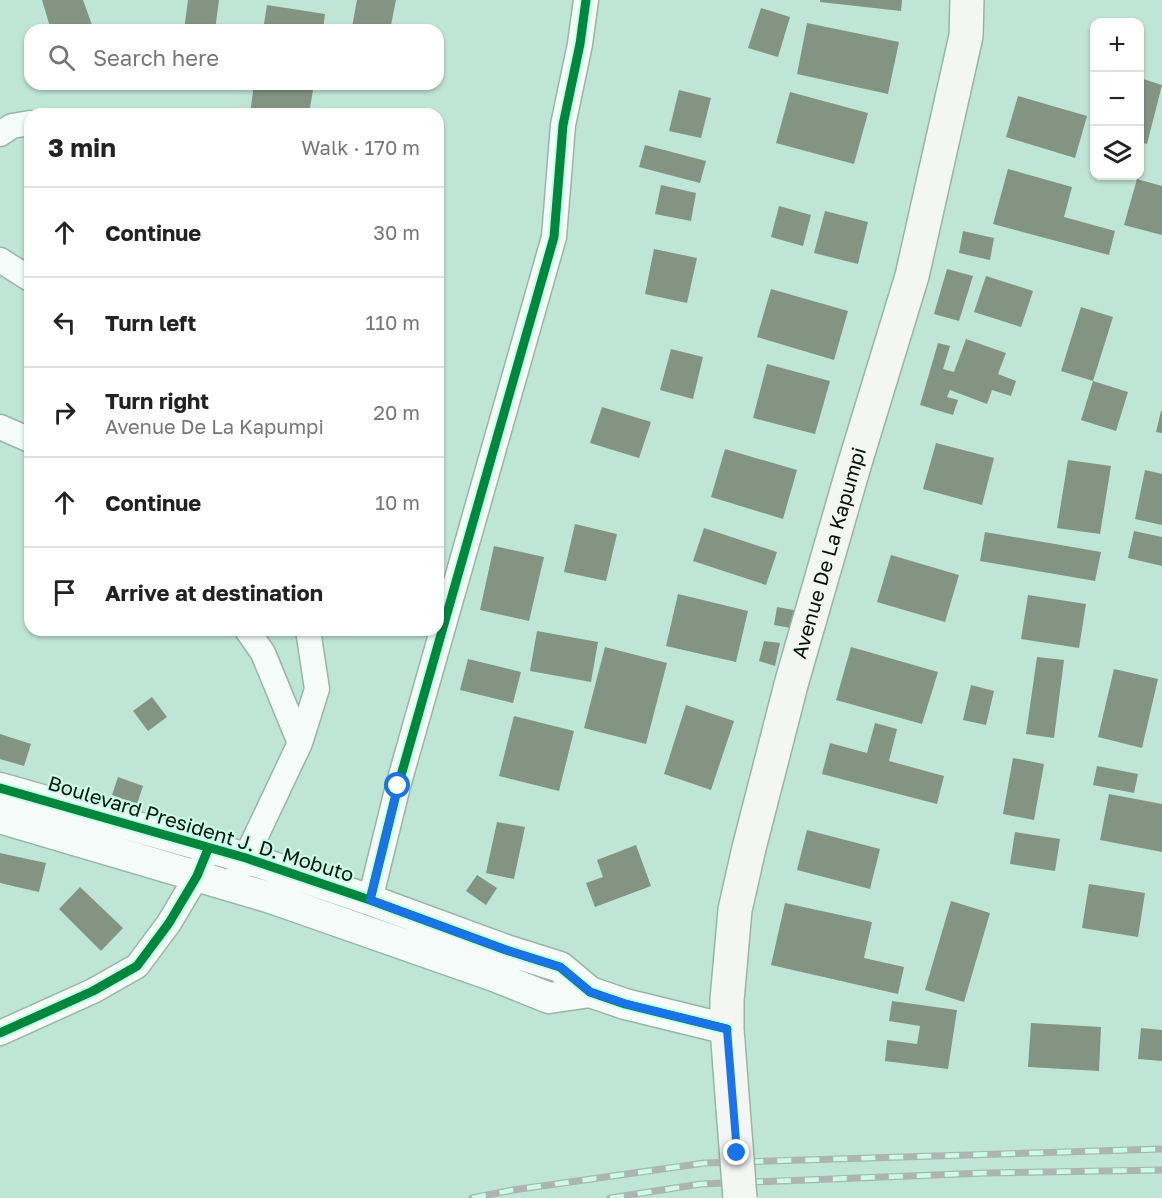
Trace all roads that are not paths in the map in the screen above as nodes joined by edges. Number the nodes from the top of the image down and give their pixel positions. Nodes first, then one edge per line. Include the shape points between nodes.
1 (586, 0) edge
2 (967, 0) edge
3 (979, 0) edge
4 (966, 36) junction
5 (24, 124) edge
6 (0, 134) edge
7 (0, 260) edge
8 (24, 275) edge
9 (0, 427) edge
10 (24, 437) edge
11 (444, 624) edge
12 (251, 636) edge
13 (309, 636) edge
14 (441, 636) edge
15 (300, 743) junction
16 (0, 788) edge
17 (0, 818) edge
18 (246, 858) junction
19 (203, 862) junction
20 (231, 887) junction
21 (370, 900) junction
22 (590, 992) junction
23 (727, 1029) junction
24 (0, 1033) edge
25 (740, 1198) edge

1 - 11 street via 562,125 554,237
2 - 4 main road, Avenue De La Kapumpi
3 - 4 street
4 - 23 main road, Avenue De La Kapumpi via 912,276 792,681 749,848 735,910
5 - 6 street
7 - 8 street
9 - 10 street
12 - 15 street via 263,653
13 - 15 street via 317,689
14 - 21 street
15 - 18 street
16 - 19 street, Boulevard President J. D. Mobuto
17 - 19 street, Boulevard President J. D. Mobuto
18 - 19 street, Boulevard President J. D. Mobuto
18 - 20 street
18 - 21 street, Boulevard President J. D. Mobuto
19 - 20 street, Boulevard President J. D. Mobuto
19 - 24 street via 169,924 136,966 93,991
20 - 22 street, Boulevard President J. D. Mobuto via 355,927 549,998
21 - 22 street, Boulevard President J. D. Mobuto via 560,967
22 - 23 street, Boulevard President J. D. Mobuto
23 - 25 main road, Avenue De La Kapumpi, bridge

